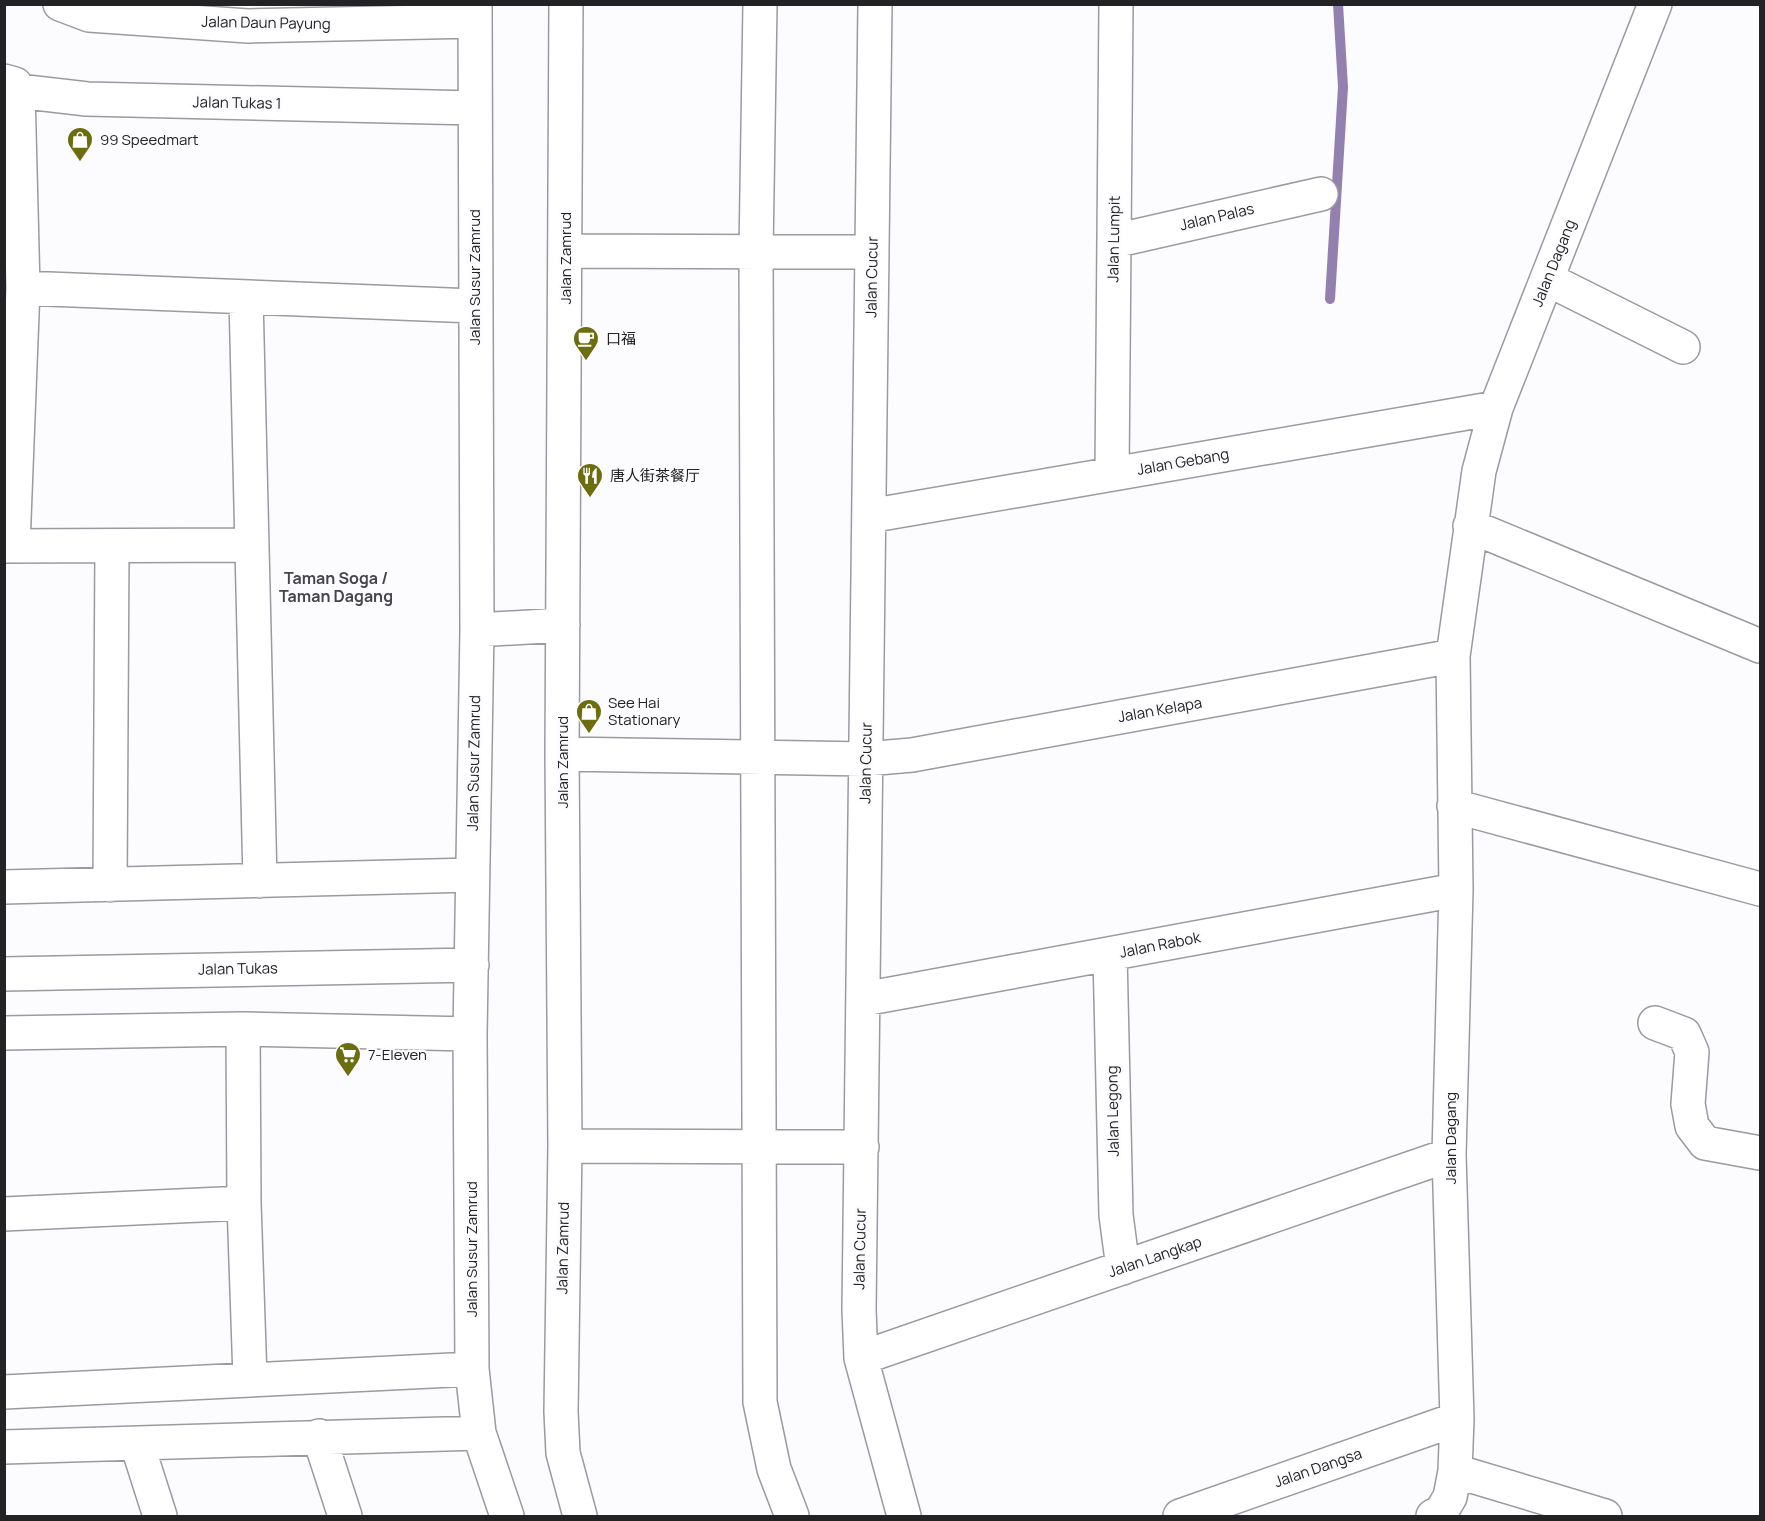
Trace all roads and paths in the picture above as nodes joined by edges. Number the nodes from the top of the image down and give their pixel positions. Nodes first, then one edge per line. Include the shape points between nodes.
1 (566, 4) edge
2 (760, 4) edge
3 (875, 4) edge
4 (1116, 4) edge
5 (1655, 4) edge
6 (80, 8) edge
7 (475, 13) edge
8 (248, 15) edge
9 (11, 86) edge
10 (476, 108) junction
11 (1321, 194) dead end
12 (1114, 241) junction
13 (567, 251) junction
14 (756, 252) junction
15 (872, 252) junction
16 (1547, 279) junction
17 (23, 288) junction
18 (246, 297) junction
19 (474, 306) junction
20 (1683, 347) dead end
21 (1496, 408) junction
22 (1112, 474) junction
23 (869, 516) junction
24 (1470, 526) junction
25 (250, 545) junction
26 (9, 546) edge
27 (112, 547) junction
28 (563, 625) junction
29 (477, 630) junction
30 (1761, 646) edge
31 (1453, 656) junction
32 (562, 754) junction
33 (758, 757) junction
34 (866, 759) junction
35 (1454, 806) junction
36 (472, 875) junction
37 (260, 881) junction
38 (110, 885) junction
39 (4, 887) edge
40 (1761, 889) edge
41 (1456, 890) junction
42 (1110, 954) junction
43 (472, 965) junction
44 (4, 974) edge
45 (864, 999) junction
46 (1655, 1023) dead end
47 (243, 1029) junction
48 (4, 1033) edge
49 (470, 1034) junction
50 (565, 1146) junction
51 (757, 1147) junction
52 (862, 1147) junction
53 (1761, 1153) edge
54 (1449, 1155) junction
55 (244, 1203) junction
56 (4, 1214) edge
57 (1123, 1268) junction
58 (861, 1358) junction
59 (472, 1370) junction
60 (250, 1378) junction
61 (4, 1392) edge
62 (1457, 1419) junction
63 (479, 1433) junction
64 (319, 1436) junction
65 (137, 1444) junction
66 (4, 1447) edge
67 (1455, 1471) junction
68 (160, 1516) edge
69 (345, 1516) edge
70 (507, 1516) edge
71 (580, 1516) edge
72 (792, 1516) edge
73 (904, 1516) edge
74 (1180, 1516) edge
75 (1433, 1516) edge
76 (1605, 1516) edge

1 - 13 street, Jalan Zamrud
2 - 14 street
3 - 15 street, Jalan Cucur
4 - 12 street, Jalan Lumpit
5 - 16 street, Jalan Dagang
6 - 8 street, Jalan Daun Payung
7 - 8 street, Jalan Daun Payung
7 - 10 street, Jalan Susur Zamrud
9 - 10 street, Jalan Tukas 1 via 87,99
9 - 17 street
10 - 19 street, Jalan Susur Zamrud
11 - 12 street, Jalan Palas
12 - 22 street, Jalan Lumpit
13 - 14 street
13 - 28 street, Jalan Zamrud
14 - 15 street
14 - 33 street
15 - 23 street, Jalan Cucur
16 - 20 street
16 - 21 street, Jalan Dagang
17 - 18 street
17 - 26 street
18 - 19 street
18 - 25 street
19 - 29 street, Jalan Susur Zamrud
21 - 22 street, Jalan Gebang
21 - 24 street, Jalan Dagang via 1479,471
22 - 23 street, Jalan Gebang
23 - 34 street, Jalan Cucur
24 - 30 street
24 - 31 street, Jalan Dagang
25 - 27 street
25 - 37 street
26 - 27 street
27 - 38 street
28 - 29 street
28 - 32 street, Jalan Zamrud
29 - 36 street, Jalan Susur Zamrud
31 - 34 street, Jalan Kelapa via 912,755
31 - 35 street, Jalan Dagang
32 - 33 street, Jalan Kelapa
32 - 50 street, Jalan Zamrud
33 - 34 street, Jalan Kelapa
33 - 51 street
34 - 45 street, Jalan Cucur
35 - 40 street
35 - 41 street, Jalan Dagang
36 - 37 street
36 - 43 street, Jalan Susur Zamrud
37 - 38 street
38 - 39 street
41 - 42 street, Jalan Rabok
41 - 54 street, Jalan Dagang
42 - 45 street, Jalan Rabok
42 - 57 street, Jalan Legong via 1116,1215
43 - 44 street, Jalan Tukas
43 - 49 street, Jalan Susur Zamrud
45 - 52 street, Jalan Cucur
46 - 53 street via 1684,1034 1692,1052 1688,1104 1692,1126 1705,1143
47 - 48 street
47 - 49 street
47 - 55 street
49 - 59 street, Jalan Susur Zamrud
50 - 51 street
50 - 71 street, Jalan Zamrud via 562,1443
51 - 52 street
51 - 72 street via 760,1402 774,1469
52 - 58 street, Jalan Cucur
54 - 57 street, Jalan Langkap
54 - 62 street, Jalan Dagang
55 - 56 street
55 - 60 street
57 - 58 street, Jalan Langkap
58 - 73 street, Jalan Cucur
59 - 60 street
59 - 63 street, Jalan Susur Zamrud
60 - 61 street
62 - 67 street, Jalan Dagang
62 - 74 street, Jalan Dangsa
63 - 64 street
63 - 70 street, Jalan Susur Zamrud
64 - 65 street
64 - 69 street
65 - 66 street
65 - 68 street
67 - 75 street, Jalan Dagang via 1450,1497 1441,1512
67 - 76 street

